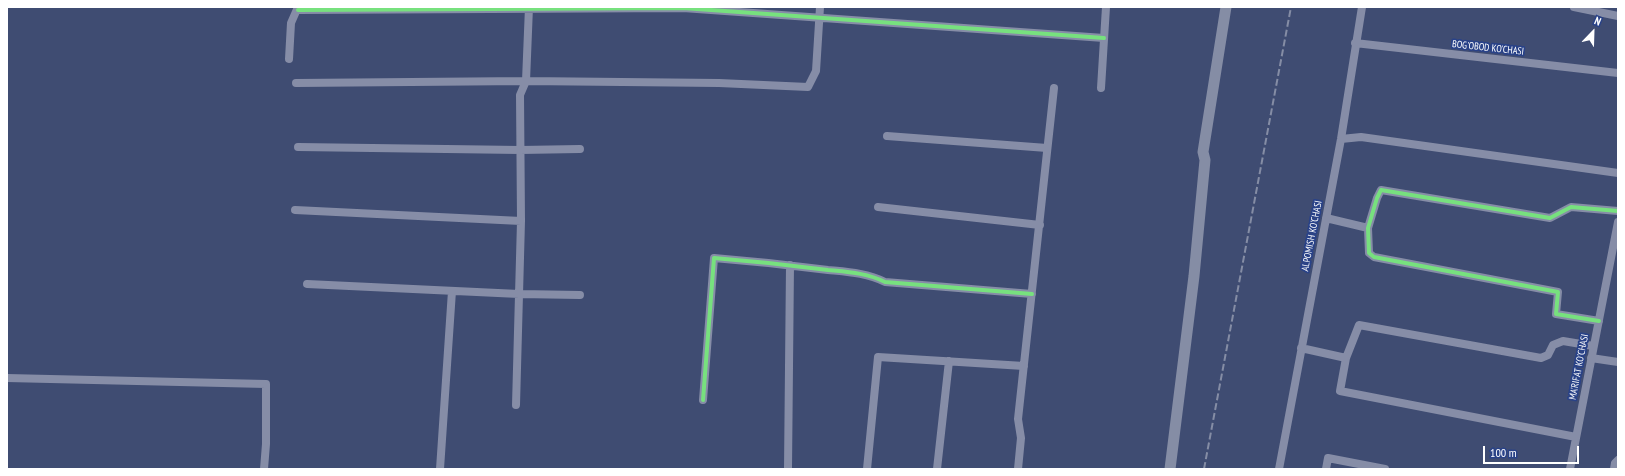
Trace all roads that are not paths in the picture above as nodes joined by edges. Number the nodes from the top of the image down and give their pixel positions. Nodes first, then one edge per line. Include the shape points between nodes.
1 (820, 7) edge
2 (1106, 7) edge
3 (1226, 7) edge
4 (1231, 7) edge
5 (1362, 7) edge
6 (1574, 7) edge
7 (529, 8) edge
8 (298, 9) edge
9 (1618, 16) edge
10 (819, 18) junction
11 (1104, 38) junction
12 (1355, 43) junction
13 (289, 59) dead end
14 (1618, 73) edge
15 (526, 81) junction
16 (296, 83) dead end
17 (1054, 88) dead end
18 (1101, 88) dead end
19 (887, 136) dead end
20 (1341, 139) junction
21 (298, 147) dead end
22 (1048, 148) junction
23 (580, 149) dead end
24 (520, 150) junction
25 (1205, 160) junction
26 (1618, 173) edge
27 (878, 207) dead end
28 (295, 210) dead end
29 (1618, 212) edge
30 (1326, 218) junction
31 (521, 221) junction
32 (1618, 224) edge
33 (1040, 225) junction
34 (1368, 228) junction
35 (790, 265) junction
36 (307, 284) dead end
37 (452, 291) junction
38 (519, 294) junction
39 (1032, 294) junction
40 (580, 295) dead end
41 (1599, 320) junction
42 (1594, 346) junction
43 (1301, 348) junction
44 (1346, 358) junction
45 (1591, 358) junction
46 (949, 361) junction
47 (1618, 362) edge
48 (1024, 366) junction
49 (7, 378) edge
50 (703, 400) dead end
51 (516, 405) dead end
52 (1576, 437) junction
53 (1618, 460) edge
54 (264, 469) edge
55 (440, 469) edge
56 (788, 469) edge
57 (867, 469) edge
58 (937, 469) edge
59 (1018, 469) edge
60 (1170, 469) edge
61 (1279, 469) edge
62 (1326, 469) edge
63 (1385, 469) edge
64 (1570, 469) edge
65 (1614, 469) edge

1 - 10 street
2 - 11 street
3 - 25 main road via 1203,152
4 - 25 main road via 1209,153
5 - 12 street, ALPOMISH KO'CHASI
6 - 9 street
7 - 8 street
7 - 10 street via 683,8
7 - 15 street
8 - 13 street via 291,24
10 - 11 street
10 - 15 street via 816,71 808,87 719,83
11 - 18 street
12 - 14 street, BOG'OBOD KO'CHASI
12 - 20 street, ALPOMISH KO'CHASI
15 - 16 street
15 - 24 street via 520,95
17 - 22 street
19 - 22 street
20 - 26 street via 1361,137
20 - 30 street, ALPOMISH KO'CHASI
21 - 24 street
22 - 33 street
23 - 24 street
24 - 31 street
25 - 60 main road via 1194,276
27 - 33 street
28 - 31 street
29 - 34 street via 1571,207 1550,218 1381,190
30 - 34 street
30 - 43 street, ALPOMISH KO'CHASI
31 - 38 street
32 - 41 street, MA'RIFAT KO'CHASI
33 - 39 street
34 - 41 street via 1370,253 1374,257 1558,292 1556,314
35 - 39 street via 867,275 885,282
35 - 50 street via 714,258
35 - 56 street
36 - 37 street
37 - 38 street
37 - 55 street
38 - 40 street
38 - 51 street
39 - 48 street
41 - 42 street, MA'RIFAT KO'CHASI
42 - 44 street via 1563,341 1553,345 1548,355 1541,358 1359,325
42 - 45 street, MA'RIFAT KO'CHASI
43 - 44 street
43 - 61 street, ALPOMISH KO'CHASI
44 - 52 street via 1340,391
45 - 47 street
45 - 52 street, MA'RIFAT KO'CHASI
46 - 48 street
46 - 57 street via 878,357
46 - 58 street
48 - 59 street via 1018,419 1021,438
49 - 54 street via 266,384
52 - 64 street, MA'RIFAT KO'CHASI
53 - 65 street
62 - 63 street via 1328,458

